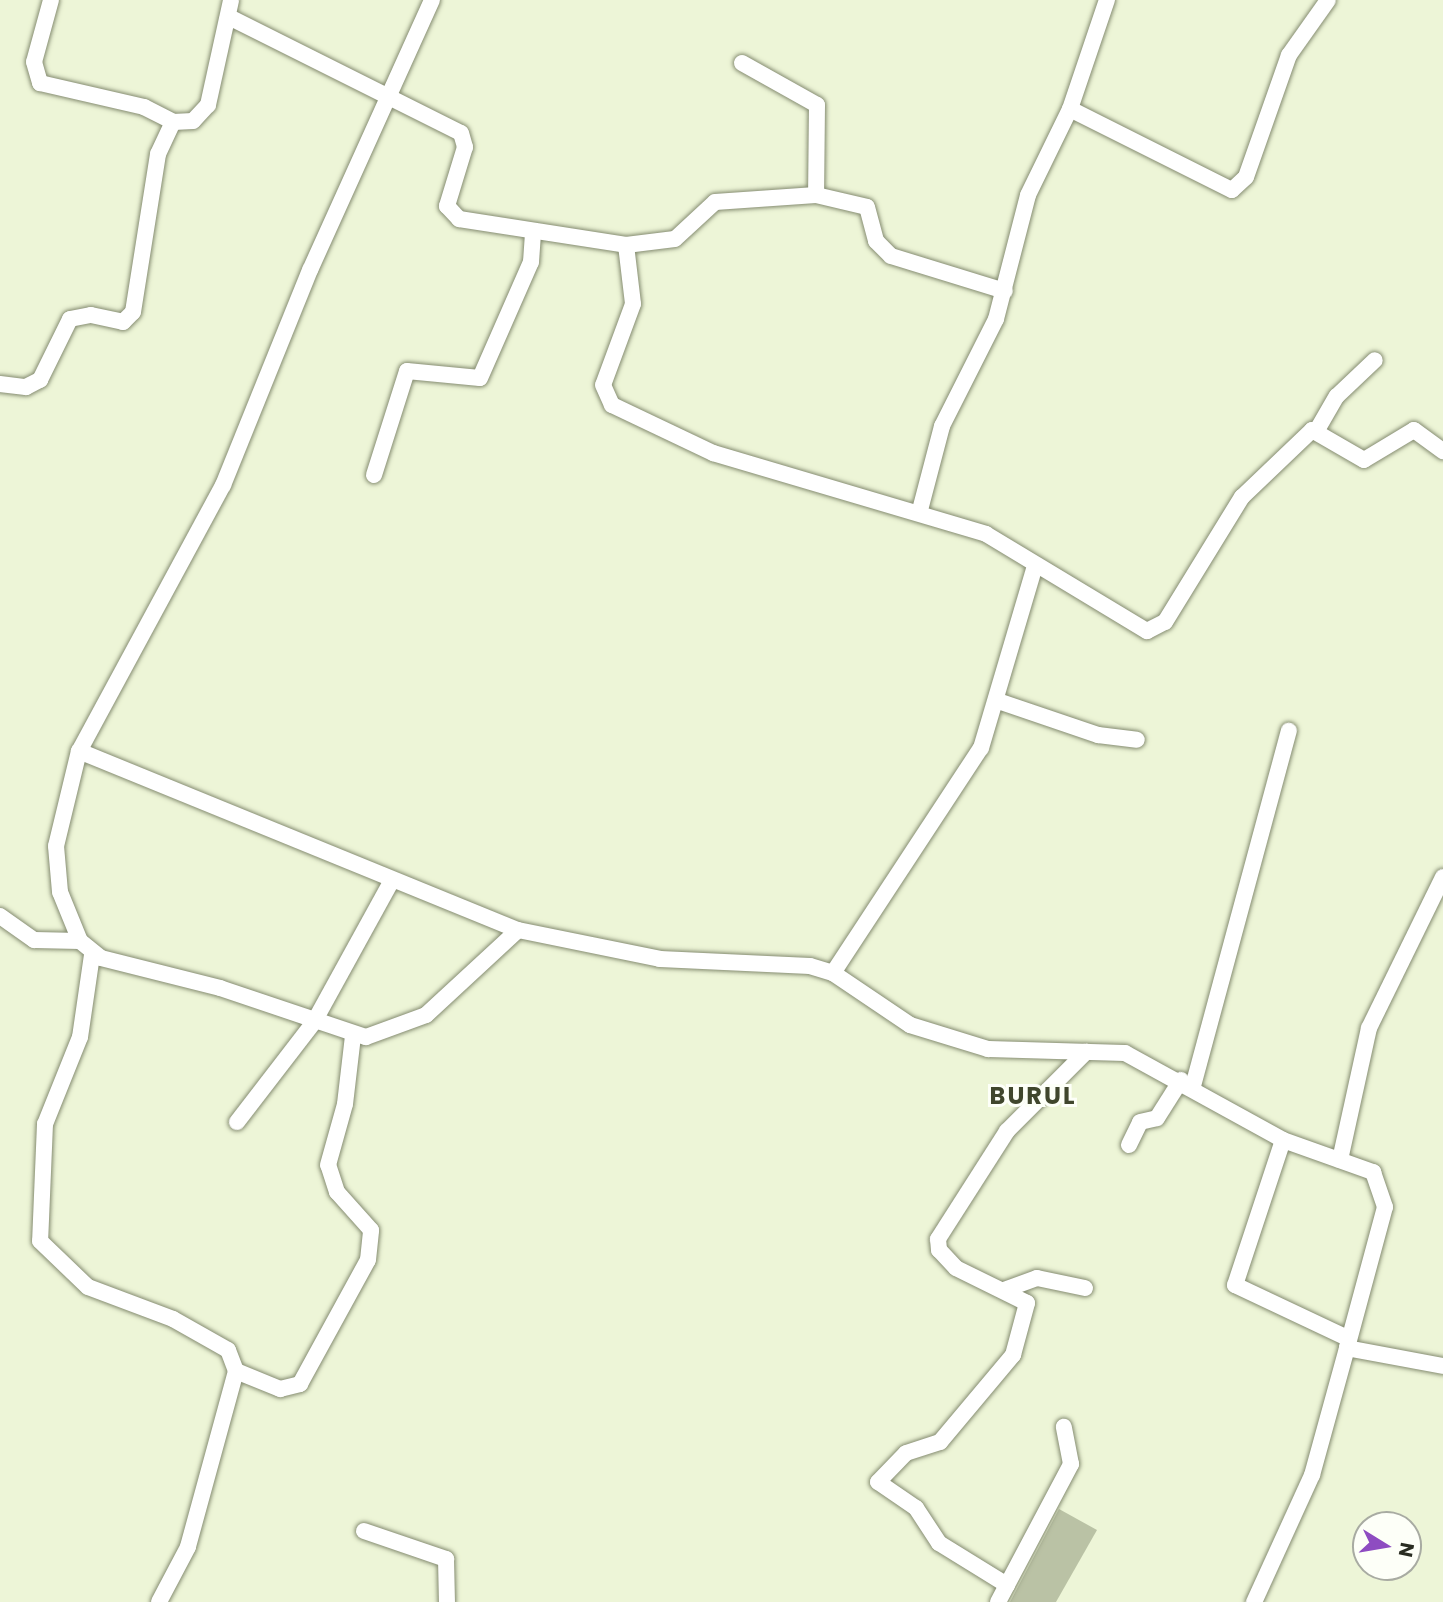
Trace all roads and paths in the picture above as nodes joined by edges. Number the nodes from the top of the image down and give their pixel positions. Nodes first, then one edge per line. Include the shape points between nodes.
1 (51, 0) edge
2 (432, 0) edge
3 (1107, 0) edge
4 (1328, 0) edge
5 (230, 8) edge
6 (742, 63) dead end
7 (387, 101) junction
8 (1070, 109) junction
9 (173, 122) junction
10 (816, 195) junction
11 (533, 236) junction
12 (626, 246) junction
13 (1005, 291) junction
14 (1376, 360) dead end
15 (0, 384) edge
16 (1317, 430) junction
17 (1443, 451) edge
18 (374, 475) dead end
19 (920, 510) junction
20 (1035, 566) junction
21 (998, 701) junction
22 (1289, 731) dead end
23 (1137, 740) dead end
24 (79, 751) junction
25 (1443, 877) edge
26 (392, 880) junction
27 (0, 916) edge
28 (518, 930) junction
29 (80, 941) junction
30 (92, 954) junction
31 (833, 974) junction
32 (314, 1022) junction
33 (353, 1036) junction
34 (1086, 1052) junction
35 (1187, 1083) junction
36 (237, 1122) dead end
37 (1283, 1140) junction
38 (1129, 1145) dead end
39 (1340, 1160) junction
40 (1085, 1288) dead end
41 (1004, 1290) junction
42 (1348, 1343) junction
43 (1443, 1366) edge
44 (236, 1371) junction
45 (1064, 1427) dead end
46 (364, 1531) dead end
47 (1007, 1585) junction
48 (159, 1602) edge
49 (447, 1602) edge
50 (998, 1602) edge
51 (1254, 1602) edge

1 - 9 street via 34,62 40,83 144,107
2 - 7 street
3 - 8 street
4 - 8 street via 1289,55 1246,177 1232,190
5 - 7 street
5 - 9 street via 204,113
6 - 10 street via 817,105
7 - 11 street via 465,137 447,206 452,216
7 - 24 street via 223,485
8 - 13 street via 1028,195
9 - 15 street via 158,154 141,282 129,318 117,323 79,314 64,327 40,380 26,387
10 - 12 street via 715,202 699,210 688,231 675,239
10 - 13 street via 866,207 876,241 891,256
11 - 12 street
11 - 18 street via 531,262 480,378 407,371
12 - 19 street via 634,304 603,385 612,405 713,453
13 - 19 street via 942,426
14 - 16 street via 1338,396
16 - 17 street via 1364,460 1414,430
16 - 20 street via 1242,497 1158,628 1137,627
19 - 20 street via 986,534
20 - 21 street
21 - 23 street via 1098,735
21 - 31 street via 981,748
22 - 35 street
24 - 26 street
24 - 29 street via 56,846 60,892
25 - 39 street via 1369,1028
26 - 28 street
26 - 32 street
27 - 29 street via 34,940
28 - 31 street via 660,959 810,967
28 - 33 street via 426,1015
29 - 30 street
30 - 32 street via 220,988
30 - 44 street via 80,1037 46,1116 40,1241 88,1287 173,1319 228,1350
31 - 34 street via 923,1030 996,1050
32 - 33 street
32 - 36 street
33 - 44 street via 345,1104 328,1165 337,1192 371,1230 368,1260 300,1384 290,1391
34 - 35 street via 1125,1054
34 - 41 street via 1007,1131 938,1239 939,1250 956,1268
35 - 37 street
35 - 38 street via 1155,1119 1140,1122
37 - 39 street
37 - 42 street via 1235,1284
39 - 42 street via 1373,1172 1384,1196
40 - 41 street via 1037,1278
41 - 47 street via 1028,1307 1008,1363 940,1442 906,1453 878,1482 916,1508 939,1543
42 - 43 street
42 - 51 street via 1312,1475
44 - 48 street via 188,1547
45 - 47 street via 1071,1464
46 - 49 street via 446,1559
47 - 50 street

